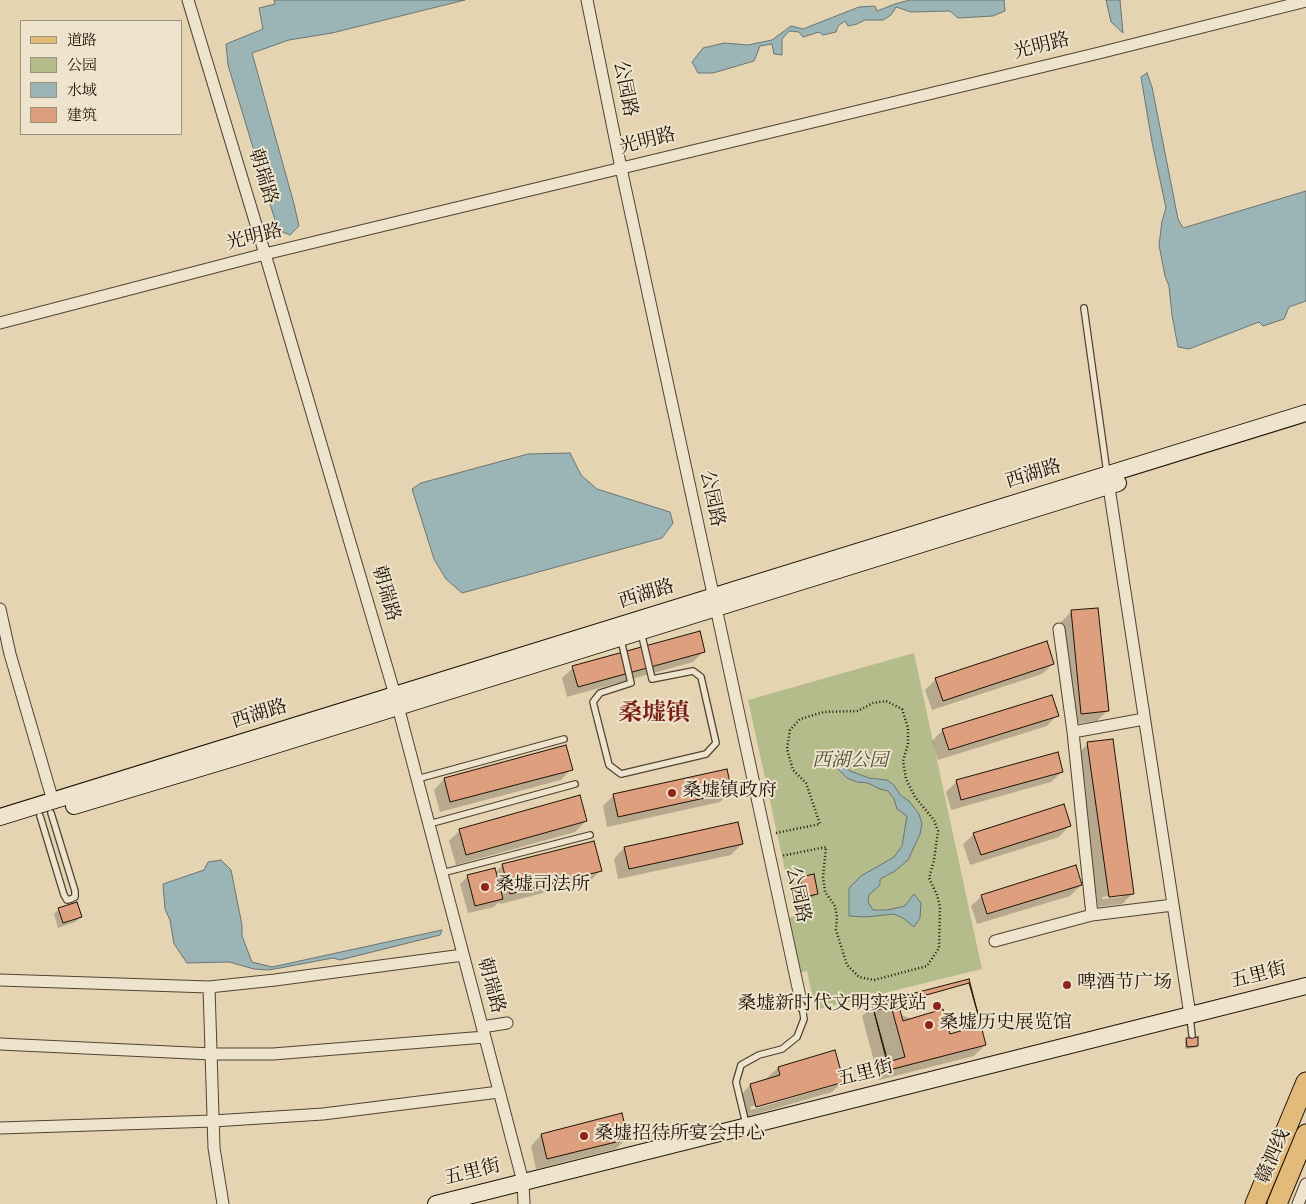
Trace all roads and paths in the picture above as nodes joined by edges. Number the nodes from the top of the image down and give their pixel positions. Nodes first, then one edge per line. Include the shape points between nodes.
1 (188, 0) edge
2 (587, 0) edge
3 (1306, 1) edge
4 (621, 168) junction
5 (265, 254) junction
6 (1084, 308) dead end
7 (0, 324) edge
8 (1306, 413) edge
9 (1306, 425) edge
10 (1108, 480) junction
11 (715, 602) junction
12 (0, 609) edge
13 (1059, 629) dead end
14 (641, 632) junction
15 (620, 638) junction
16 (396, 701) junction
17 (1144, 719) junction
18 (1072, 732) junction
19 (564, 739) dead end
20 (417, 779) junction
21 (576, 784) dead end
22 (48, 810) junction
23 (0, 817) edge
24 (429, 824) junction
25 (0, 828) edge
26 (590, 835) dead end
27 (765, 835) junction
28 (770, 859) junction
29 (442, 874) junction
30 (1173, 905) junction
31 (1092, 915) junction
32 (995, 941) dead end
33 (463, 955) junction
34 (0, 980) edge
35 (1306, 986) edge
36 (210, 987) junction
37 (802, 1006) joint
38 (1190, 1015) junction
39 (507, 1023) dead end
40 (483, 1032) junction
41 (1192, 1034) dead end
42 (0, 1044) edge
43 (212, 1054) junction
44 (1306, 1082) edge
45 (499, 1092) junction
46 (213, 1121) junction
47 (747, 1126) junction
48 (0, 1128) edge
49 (1306, 1134) edge
50 (523, 1182) junction
51 (1306, 1184) edge
52 (223, 1204) edge
53 (436, 1204) edge
54 (524, 1204) edge
55 (1255, 1204) edge
56 (1277, 1204) edge
57 (1298, 1204) edge

1 - 5 street, 朝瑞路
2 - 4 street, 公园路
3 - 4 street, 光明路
4 - 5 street, 光明路
4 - 11 street, 公园路
5 - 7 street, 光明路
5 - 16 street, 朝瑞路
6 - 10 lane
8 - 10 main road, 西湖路
9 - 10 main road, 西湖路
10 - 11 main road, 西湖路
10 - 17 street
11 - 14 main road, 西湖路
11 - 16 main road, 西湖路
11 - 27 street, 公园路
12 - 22 street
13 - 18 street
14 - 15 main road, 西湖路
14 - 15 lane via 652,679 693,671 701,677 716,743 706,754 621,774 609,765 593,702 600,693 631,683
15 - 16 main road, 西湖路
16 - 20 street, 朝瑞路
16 - 22 main road, 西湖路
17 - 18 street
17 - 30 street
18 - 31 street
19 - 20 lane
20 - 24 street, 朝瑞路
21 - 24 lane
22 - 22 lane via 64,895 67,900 74,897 75,891
22 - 23 main road, 西湖路
22 - 25 main road, 西湖路
24 - 29 street, 朝瑞路
26 - 29 lane
27 - 28 street, 公园路
27 - 28 path via 820,824 806,783 793,770 787,749 790,730 800,719 824,712 858,711 886,701 902,709 908,728 903,761 906,779 938,831 929,878 940,907 939,948 927,966 874,980 859,977 847,965 836,930 835,906 825,892 826,847
28 - 37 street, 公园路
29 - 33 street, 朝瑞路
30 - 31 street
30 - 38 street
31 - 32 street
33 - 36 street
33 - 40 street, 朝瑞路
34 - 36 street
35 - 38 main road, 五里街
36 - 43 street
37 - 47 lane via 804,1019 797,1038 782,1049 759,1055 741,1065 736,1082
38 - 41 lane
38 - 47 main road, 五里街
39 - 40 street
40 - 43 street via 273,1054
40 - 45 street, 朝瑞路
42 - 43 street
43 - 46 street
44 - 55 main road, 赣泗线
45 - 46 street via 323,1114
45 - 50 street, 朝瑞路
46 - 48 street
46 - 52 street
47 - 50 main road, 五里街
49 - 56 main road, 赣泗线
50 - 53 main road, 五里街
50 - 54 street, 朝瑞路
51 - 57 street

